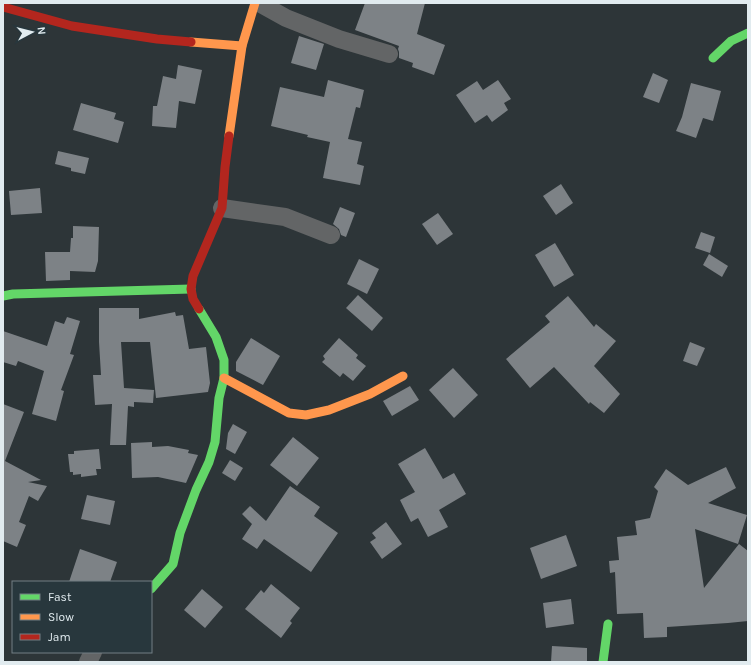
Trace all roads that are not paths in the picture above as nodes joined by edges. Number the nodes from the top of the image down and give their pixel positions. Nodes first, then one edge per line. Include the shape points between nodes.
1 (255, 3) edge
2 (260, 3) edge
3 (3, 7) edge
4 (748, 33) edge
5 (242, 46) junction
6 (389, 54) dead end
7 (714, 58) dead end
8 (222, 208) junction
9 (331, 235) dead end
10 (191, 289) junction
11 (3, 296) edge
12 (403, 376) dead end
13 (224, 378) junction
14 (152, 588) edge
15 (608, 624) dead end
16 (92, 653) edge
17 (88, 662) edge
18 (603, 662) edge

1 - 5 street
2 - 6 street via 286,18 332,37
3 - 5 street via 72,26 157,39
4 - 7 street via 731,41
5 - 8 street via 225,167
8 - 9 street via 285,217
8 - 10 street via 192,276
10 - 11 street
10 - 13 street via 193,299 216,337 224,360
12 - 13 street via 370,394 329,410 306,415 289,414
13 - 14 street via 219,398 215,442 209,462 180,533 173,564
15 - 18 street
16 - 17 street

